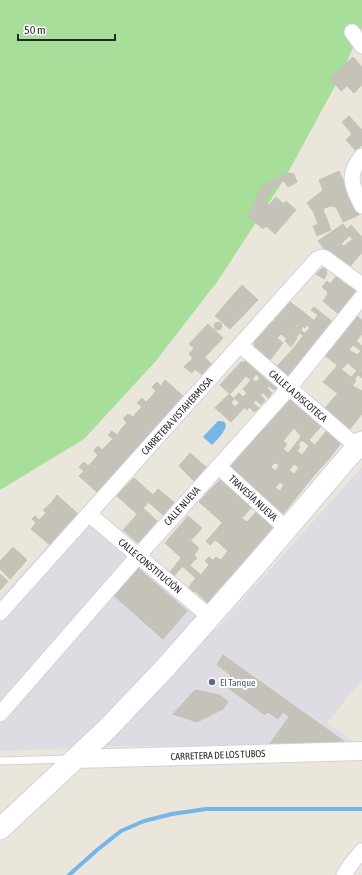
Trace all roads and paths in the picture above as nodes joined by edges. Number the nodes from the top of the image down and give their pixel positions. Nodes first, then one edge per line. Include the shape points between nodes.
1 (352, 32) dead end
2 (362, 46) edge
3 (362, 156) edge
4 (362, 206) edge
5 (362, 285) edge
6 (362, 297) edge
7 (240, 345) junction
8 (289, 388) junction
9 (360, 447) edge
10 (218, 466) junction
11 (89, 514) junction
12 (287, 529) junction
13 (138, 556) junction
14 (0, 613) edge
15 (210, 618) junction
16 (0, 714) edge
17 (362, 751) edge
18 (75, 759) junction
19 (0, 761) edge
20 (0, 829) edge
21 (362, 851) edge
22 (344, 875) edge

1 - 2 street
3 - 4 street via 356,163 352,183
5 - 7 street, CARRETERA VISTAHERMOSA via 325,258 319,257
6 - 8 street, CALLE NUEVA
7 - 8 street, CALLE LA DISCOTECA
7 - 11 street, CARRETERA VISTAHERMOSA
8 - 9 street, CALLE LA DISCOTECA
8 - 10 street, CALLE NUEVA
9 - 12 main road
10 - 12 street, TRAVESÍA NUEVA
10 - 13 street, CALLE NUEVA
11 - 13 street, CALLE CONSTITUCIÓN
11 - 14 street, CARRETERA VISTAHERMOSA
12 - 15 main road
13 - 15 street, CALLE CONSTITUCIÓN
13 - 16 street, CALLE NUEVA
15 - 18 main road via 123,712
17 - 18 street, CARRETERA DE LOS TUBOS
18 - 19 lane
18 - 20 main road
21 - 22 street

